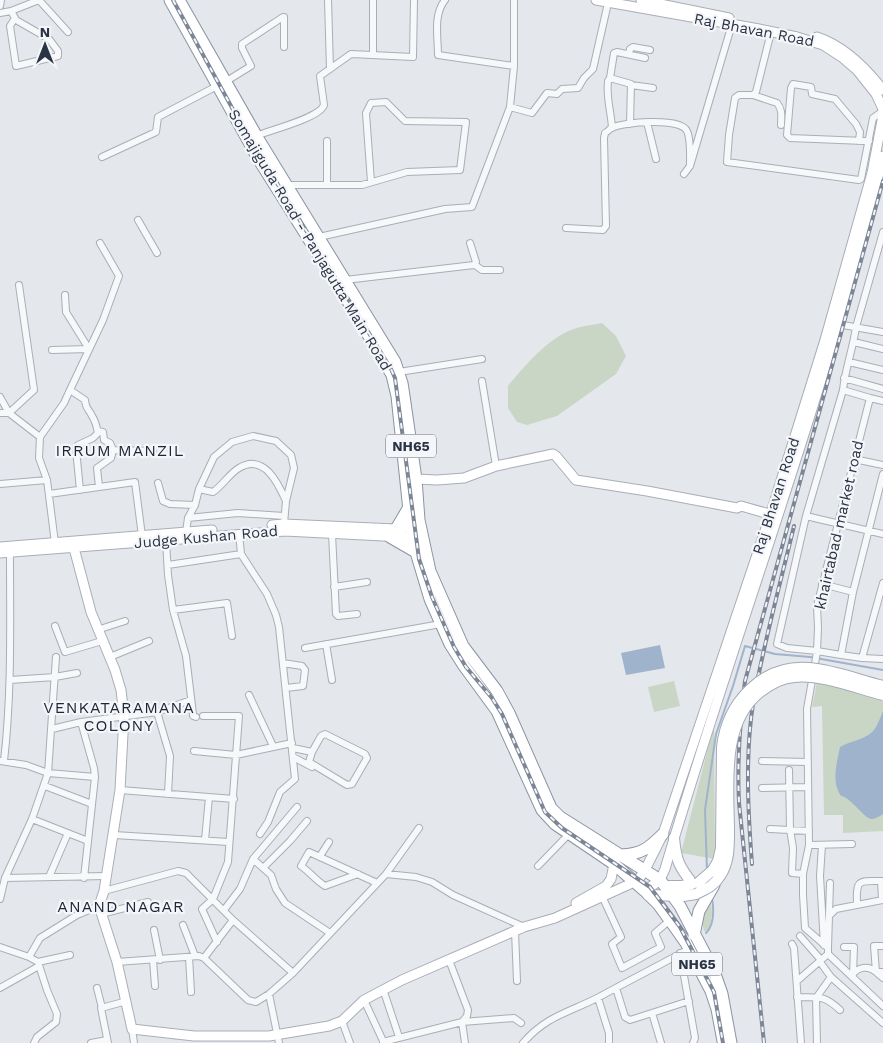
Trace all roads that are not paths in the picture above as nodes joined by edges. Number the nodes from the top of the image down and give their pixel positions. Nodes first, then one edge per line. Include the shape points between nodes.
1 (1, 0) edge
2 (170, 0) edge
3 (179, 0) edge
4 (328, 0) edge
5 (373, 0) edge
6 (414, 0) edge
7 (445, 0) edge
8 (514, 0) edge
9 (596, 0) edge
10 (641, 0) edge
11 (608, 3) junction
12 (0, 6) edge
13 (11, 11) junction
14 (0, 13) edge
15 (15, 18) junction
16 (732, 24) junction
17 (68, 32) dead end
18 (771, 32) junction
19 (284, 47) dead end
20 (650, 50) dead end
21 (629, 54) junction
22 (373, 55) junction
23 (645, 58) dead end
24 (514, 66) junction
25 (330, 68) junction
26 (610, 78) junction
27 (631, 85) junction
28 (223, 87) junction
29 (653, 88) dead end
30 (883, 90) edge
31 (753, 96) junction
32 (510, 107) junction
33 (883, 112) edge
34 (647, 122) junction
35 (630, 124) junction
36 (781, 126) dead end
37 (612, 128) junction
38 (256, 136) junction
39 (327, 141) dead end
40 (859, 141) junction
41 (869, 142) junction
42 (883, 156) edge
43 (102, 157) dead end
44 (656, 159) dead end
45 (690, 166) junction
46 (684, 174) dead end
47 (371, 182) junction
48 (287, 185) junction
49 (327, 185) junction
50 (138, 220) dead end
51 (566, 228) dead end
52 (883, 232) edge
53 (319, 237) junction
54 (100, 242) dead end
55 (470, 242) dead end
56 (157, 253) dead end
57 (475, 265) junction
58 (500, 270) dead end
59 (345, 280) junction
60 (19, 285) dead end
61 (65, 295) dead end
62 (837, 324) junction
63 (856, 327) junction
64 (883, 332) edge
65 (854, 342) junction
66 (378, 343) junction
67 (89, 349) junction
68 (883, 349) edge
69 (52, 350) dead end
70 (482, 359) dead end
71 (849, 362) junction
72 (883, 370) edge
73 (399, 372) junction
74 (844, 378) junction
75 (482, 381) dead end
76 (883, 388) edge
77 (70, 390) junction
78 (843, 390) junction
79 (0, 397) edge
80 (870, 398) junction
81 (883, 401) edge
82 (0, 412) edge
83 (9, 413) junction
84 (98, 431) junction
85 (40, 437) junction
86 (112, 450) junction
87 (154, 451) dead end
88 (854, 459) junction
89 (883, 465) edge
90 (496, 466) junction
91 (883, 474) edge
92 (46, 480) junction
93 (416, 480) junction
94 (0, 484) edge
95 (158, 484) dead end
96 (100, 487) junction
97 (199, 489) junction
98 (80, 490) junction
99 (49, 494) junction
100 (286, 501) junction
101 (195, 505) junction
102 (806, 516) junction
103 (188, 518) junction
104 (773, 518) junction
105 (284, 520) junction
106 (838, 524) junction
107 (869, 531) junction
108 (186, 532) junction
109 (239, 533) junction
110 (403, 533) junction
111 (332, 534) junction
112 (883, 534) edge
113 (142, 536) junction
114 (166, 540) junction
115 (55, 543) junction
116 (0, 547) edge
117 (74, 548) junction
118 (416, 552) junction
119 (10, 553) junction
120 (0, 554) edge
121 (241, 554) junction
122 (168, 565) junction
123 (367, 582) dead end
124 (883, 583) edge
125 (822, 584) junction
126 (334, 588) junction
127 (854, 592) junction
128 (172, 610) junction
129 (357, 614) dead end
130 (125, 621) dead end
131 (441, 624) junction
132 (55, 626) dead end
133 (97, 630) junction
134 (232, 636) dead end
135 (102, 640) junction
136 (454, 640) junction
137 (149, 641) dead end
138 (326, 644) junction
139 (305, 648) dead end
140 (817, 652) junction
141 (841, 655) junction
142 (56, 657) dead end
143 (110, 657) junction
144 (862, 658) junction
145 (883, 659) edge
146 (283, 663) junction
147 (78, 673) dead end
148 (55, 677) junction
149 (10, 680) junction
150 (332, 680) dead end
151 (883, 686) edge
152 (286, 688) junction
153 (0, 694) edge
154 (9, 694) junction
155 (249, 695) dead end
156 (883, 695) edge
157 (192, 700) junction
158 (157, 712) junction
159 (124, 716) junction
160 (80, 722) junction
161 (52, 730) junction
162 (292, 745) junction
163 (273, 746) junction
164 (194, 751) dead end
165 (312, 752) junction
166 (236, 755) junction
167 (294, 757) junction
168 (2, 761) edge
169 (762, 761) dead end
170 (808, 762) junction
171 (789, 770) dead end
172 (48, 772) junction
173 (328, 775) dead end
174 (95, 777) junction
175 (45, 786) junction
176 (789, 787) junction
177 (808, 787) junction
178 (762, 788) dead end
179 (120, 790) junction
180 (168, 794) junction
181 (209, 797) junction
182 (234, 799) junction
183 (92, 804) junction
184 (297, 807) dead end
185 (32, 819) junction
186 (307, 821) dead end
187 (418, 828) dead end
188 (770, 829) dead end
189 (790, 829) junction
190 (809, 830) junction
191 (68, 833) junction
192 (260, 834) dead end
193 (569, 834) junction
194 (663, 834) junction
195 (114, 836) junction
196 (674, 838) junction
197 (205, 840) junction
198 (88, 841) junction
199 (229, 842) junction
200 (329, 842) dead end
201 (852, 844) dead end
202 (809, 845) junction
203 (822, 845) junction
204 (320, 856) junction
205 (253, 859) junction
206 (616, 864) junction
207 (538, 866) dead end
208 (263, 868) junction
209 (646, 870) junction
210 (358, 874) junction
211 (386, 874) junction
212 (804, 874) junction
213 (106, 876) junction
214 (49, 877) junction
215 (5, 878) junction
216 (84, 878) junction
217 (882, 881) edge
218 (377, 883) junction
219 (830, 883) dead end
220 (714, 885) junction
221 (666, 887) junction
222 (696, 887) junction
223 (640, 888) junction
224 (104, 891) junction
225 (602, 896) junction
226 (0, 898) edge
227 (213, 899) junction
228 (882, 900) edge
229 (148, 902) dead end
230 (857, 904) junction
231 (100, 910) junction
232 (224, 910) junction
233 (830, 915) junction
234 (668, 918) junction
235 (233, 920) junction
236 (548, 920) junction
237 (183, 925) dead end
238 (519, 929) junction
239 (154, 930) dead end
240 (330, 933) junction
241 (694, 936) junction
242 (800, 936) dead end
243 (217, 942) junction
244 (792, 944) dead end
245 (883, 946) edge
246 (0, 947) edge
247 (844, 947) dead end
248 (827, 949) junction
249 (684, 951) junction
250 (70, 955) dead end
251 (192, 956) junction
252 (29, 957) junction
253 (204, 958) junction
254 (156, 960) junction
255 (449, 960) junction
256 (820, 961) junction
257 (117, 962) junction
258 (39, 964) junction
259 (879, 972) edge
260 (293, 973) junction
261 (852, 976) junction
262 (831, 977) junction
263 (883, 978) edge
264 (517, 981) dead end
265 (797, 981) junction
266 (155, 986) dead end
267 (0, 988) edge
268 (97, 988) dead end
269 (616, 988) junction
270 (382, 990) junction
271 (190, 992) dead end
272 (269, 994) junction
273 (598, 998) junction
274 (797, 998) junction
275 (816, 998) junction
276 (364, 1000) junction
277 (689, 1001) junction
278 (127, 1002) junction
279 (883, 1006) edge
280 (102, 1008) junction
281 (840, 1010) dead end
282 (652, 1013) junction
283 (342, 1021) junction
284 (462, 1022) junction
285 (521, 1022) dead end
286 (883, 1023) edge
287 (132, 1029) junction
288 (399, 1037) junction
289 (279, 1039) edge
290 (107, 1041) edge
291 (384, 1042) edge
292 (34, 1043) edge
293 (91, 1043) edge
294 (134, 1043) edge
295 (350, 1043) edge
296 (465, 1043) edge
297 (524, 1043) edge
298 (609, 1043) edge
299 (661, 1043) edge
300 (693, 1043) edge
301 (723, 1043) edge
302 (730, 1043) edge
303 (800, 1043) edge
304 (817, 1043) edge

1 - 12 street
2 - 28 highway, Somajiguda Road - Panjagutta Main Road / NH65
3 - 28 highway, Somajiguda Road - Panjagutta Main Road / NH65
4 - 25 street
5 - 22 street
6 - 22 street via 413,57
7 - 24 street via 438,17 438,56
8 - 24 street
9 - 11 main road, Raj Bhavan Road
10 - 30 main road, Raj Bhavan Road via 796,31 830,41 863,67
11 - 16 main road, Raj Bhavan Road
11 - 32 street via 593,70 578,88 562,89 557,94 547,93 532,114
13 - 14 street
13 - 15 street
13 - 17 street via 39,0
15 - 15 street via 10,26 16,66 58,56 49,38
16 - 18 main road, Raj Bhavan Road
16 - 45 street
18 - 31 street
18 - 33 main road, Raj Bhavan Road via 806,39 828,48 856,70 876,94
19 - 28 street via 283,17 242,44 251,66
20 - 21 street via 633,48
21 - 23 street
21 - 26 street via 614,53
22 - 25 street via 351,54
24 - 32 street
25 - 38 street via 320,76 323,109
26 - 27 street
26 - 37 street via 608,106
27 - 29 street
27 - 35 street
28 - 38 highway, Somajiguda Road - Panjagutta Main Road / NH65
28 - 43 street via 158,117 156,132
28 - 66 highway, Somajiguda Road - Panjagutta Main Road / NH65 via 259,160
31 - 36 street via 777,103 782,112
31 - 41 street via 739,95 735,98 727,162 860,180
32 - 53 street via 472,207 445,209
33 - 41 street via 873,118
33 - 104 main road, Raj Bhavan Road via 872,173
34 - 35 street
34 - 44 street
34 - 45 street via 672,123 687,130
35 - 37 street
37 - 51 street via 604,138 606,226 603,230
38 - 48 highway, Somajiguda Road - Panjagutta Main Road / NH65
39 - 49 street
40 - 40 street via 860,132 856,124 835,98 812,94 811,87 793,84 787,135 790,138
40 - 41 street
42 - 62 main road, Raj Bhavan Road
45 - 46 street
47 - 47 street via 407,172 460,170 466,122 404,121 386,102 371,102 366,113
47 - 49 street
48 - 49 street
48 - 53 highway, Somajiguda Road - Panjagutta Main Road / NH65
50 - 56 street
52 - 63 street
53 - 59 highway, Somajiguda Road - Panjagutta Main Road / NH65
54 - 67 street via 119,276
55 - 57 street
57 - 58 street via 479,270
57 - 59 street
59 - 66 highway, Somajiguda Road - Panjagutta Main Road / NH65
60 - 83 street via 34,390
61 - 67 street via 66,312
62 - 63 street
62 - 104 main road, Raj Bhavan Road
63 - 64 street
63 - 65 street
65 - 68 street
65 - 71 street
66 - 73 highway, Somajiguda Road - Panjagutta Main Road / NH65
66 - 110 highway, Somajiguda Road - Panjagutta Main Road / NH65 via 395,384 409,505
67 - 69 street
67 - 77 street
70 - 73 street
71 - 72 street
71 - 74 street
73 - 93 highway, Somajiguda Road - Panjagutta Main Road / NH65
74 - 76 street
74 - 78 street
75 - 90 street
77 - 84 street via 86,400 86,409 93,416
77 - 85 street
78 - 80 street
78 - 102 street
79 - 83 street
80 - 81 street
80 - 88 street, khairtabad market road
82 - 83 street
83 - 85 street
84 - 86 street via 102,432
84 - 98 street via 76,448
85 - 92 street via 39,458
86 - 87 street
86 - 96 street via 111,458 97,468
88 - 89 street
88 - 106 street, khairtabad market road
90 - 93 main road via 464,478
90 - 104 main road via 554,454 576,480 737,508 741,512
91 - 107 street
92 - 94 street
92 - 99 street
93 - 136 highway, Somajiguda Road - Panjagutta Main Road / NH65 via 425,556
95 - 101 street via 163,501
96 - 98 street
96 - 113 street via 135,482
97 - 100 street via 213,492 238,468 258,465 272,473
97 - 100 street via 214,457 232,442 253,436 276,441 291,455 294,468
97 - 101 street
98 - 99 street
99 - 115 street
100 - 105 street
101 - 103 street
102 - 106 street
102 - 140 street via 777,644
103 - 105 street via 238,513
103 - 108 street
104 - 194 main road, Raj Bhavan Road
104 - 196 main road, Raj Bhavan Road
105 - 108 main road, Judge Kushan Road
105 - 110 main road, Judge Kushan Road
106 - 107 street
106 - 125 street, khairtabad market road
107 - 112 street
107 - 127 street
108 - 113 main road, Judge Kushan Road
109 - 111 main road, Judge Kushan Road
109 - 114 main road, Judge Kushan Road
109 - 121 street
110 - 111 main road, Judge Kushan Road
110 - 118 highway
110 - 118 highway, Somajiguda Road - Panjagutta Main Road / NH65
111 - 126 street
113 - 115 main road, Judge Kushan Road
114 - 117 main road, Judge Kushan Road
114 - 122 street
115 - 116 main road, Judge Kushan Road
117 - 119 main road, Judge Kushan Road
117 - 133 main road
118 - 131 highway, Somajiguda Road - Panjagutta Main Road / NH65 via 422,577
119 - 120 main road, Judge Kushan Road
119 - 149 street
121 - 122 street
121 - 146 street via 267,594 276,615
122 - 128 street
123 - 126 street
124 - 144 street
125 - 127 street
125 - 140 street, khairtabad market road via 817,606
126 - 129 street via 338,616
127 - 141 street
128 - 134 street via 227,603
128 - 157 street via 186,656
130 - 133 street
131 - 136 highway, Somajiguda Road - Panjagutta Main Road / NH65
131 - 138 street
132 - 135 street via 65,652
133 - 135 main road
135 - 143 main road
136 - 193 highway, Somajiguda Road - Panjagutta Main Road / NH65 via 464,666 497,711 542,810
136 - 206 highway, Somajiguda Road - Panjagutta Main Road / NH65 via 497,691 551,808
137 - 143 street
138 - 139 street
138 - 150 street
140 - 141 street
140 - 170 street, khairtabad market road via 807,709
141 - 144 street
142 - 148 street
143 - 159 main road via 122,690
144 - 145 street
146 - 152 street
146 - 152 street via 302,666 305,670 303,686
147 - 148 street
148 - 149 street
148 - 161 street
149 - 154 street
151 - 222 main road, bridge via 806,668 775,673 744,694 723,732 718,861
152 - 162 street
153 - 154 street
154 - 168 street via 8,729
155 - 163 street
156 - 220 main road, bridge via 819,678 793,676 769,685 750,700 737,720 732,736 728,850 725,866
157 - 158 street
157 - 166 street via 193,716 239,716
158 - 159 street
158 - 180 street via 170,756
159 - 160 street
159 - 179 main road
160 - 161 street
160 - 174 street
161 - 172 street
162 - 163 street
162 - 165 street
162 - 167 street
163 - 166 street
164 - 166 street
165 - 165 street via 324,734 365,754 367,758 352,784 347,784 309,762
166 - 182 street
167 - 173 street via 300,764
167 - 192 street via 295,779 280,792
168 - 172 street
169 - 170 street
170 - 177 street, khairtabad market road
171 - 176 street
172 - 174 street
172 - 175 street
174 - 183 street
175 - 183 street
175 - 185 street
176 - 177 street
176 - 178 street
176 - 189 street
177 - 190 street, khairtabad market road
179 - 180 street
179 - 195 main road
180 - 181 street
181 - 182 street
181 - 197 street
182 - 199 street
183 - 198 street
184 - 205 street
185 - 191 street
185 - 215 street
186 - 208 street
187 - 211 street
188 - 189 street
189 - 190 street
189 - 212 street via 792,873
190 - 202 street, khairtabad market road
191 - 198 street
191 - 214 street
193 - 206 highway, Somajiguda Road - Panjagutta Main Road / NH65
193 - 207 street
194 - 206 highway via 648,848
194 - 209 main road, Raj Bhavan Road
195 - 197 street
195 - 213 main road
196 - 221 main road, Raj Bhavan Road via 664,870
196 - 222 main road via 678,865
197 - 199 street
198 - 216 street
199 - 227 street via 226,867
200 - 204 street
201 - 203 street
202 - 203 street
202 - 212 street, khairtabad market road
203 - 248 street via 820,876
204 - 210 street
204 - 210 street via 309,852 301,866 325,886
205 - 208 street
205 - 232 street via 240,889
206 - 209 highway, Somajiguda Road - Panjagutta Main Road / NH65
206 - 223 highway, Somajiguda Road - Panjagutta Main Road / NH65
206 - 236 main road via 606,886
208 - 240 street via 271,874 285,903
209 - 221 highway, Somajiguda Road - Panjagutta Main Road / NH65
209 - 223 main road, Raj Bhavan Road
210 - 218 street
211 - 218 street
211 - 238 street via 432,882
212 - 248 street, khairtabad market road via 805,928
213 - 216 street
213 - 224 main road
214 - 215 street
214 - 216 street
215 - 226 street
217 - 228 street
217 - 230 street via 860,883
218 - 240 street
219 - 233 street
220 - 222 main road, bridge
220 - 241 highway via 699,911
221 - 222 main road
221 - 223 main road
221 - 223 main road
221 - 241 highway, Somajiguda Road - Panjagutta Main Road / NH65 via 680,906
223 - 225 main road
223 - 234 highway, NH65
223 - 234 main road
224 - 227 street via 178,871 186,873
224 - 231 main road
225 - 234 street via 621,937 612,944 622,968 661,947 656,933
225 - 236 main road
227 - 232 street
227 - 243 street via 202,909
228 - 230 street
229 - 231 street
230 - 233 street via 836,909
231 - 252 street via 78,915 40,938
231 - 257 main road
232 - 235 street
233 - 248 street
234 - 249 highway, NH65
235 - 243 street
235 - 260 street
236 - 238 main road
237 - 251 street
238 - 255 main road
238 - 264 street
239 - 254 street
240 - 260 street
241 - 302 highway, NH65 via 714,971 722,994
242 - 256 street
243 - 253 street
244 - 265 street
245 - 259 street via 874,946
246 - 252 street
247 - 261 street via 854,947
248 - 256 street
248 - 261 street, khairtabad market road
249 - 269 street
249 - 277 street
249 - 301 highway, NH65 via 711,991
250 - 258 street
251 - 253 street
251 - 254 street
251 - 271 street
252 - 258 street
253 - 272 street via 248,1000 256,1002
254 - 257 street
254 - 266 street
255 - 270 main road
255 - 284 street via 468,1010
256 - 262 street
256 - 265 street
257 - 278 main road
258 - 267 street
258 - 292 street via 57,1019
259 - 261 street via 862,968
259 - 263 street
260 - 272 street
261 - 279 street, khairtabad market road
262 - 275 street
262 - 286 street
265 - 274 street
268 - 280 street
269 - 273 street
269 - 282 street via 627,1019
270 - 276 main road
270 - 288 street
272 - 289 street
273 - 297 street via 549,1020
273 - 298 street
274 - 275 street
274 - 303 street
275 - 281 street via 830,1000
275 - 304 street
276 - 283 main road
276 - 291 street
277 - 282 street
277 - 300 street
278 - 280 street
278 - 287 main road
280 - 290 street
282 - 299 street
283 - 289 main road
283 - 295 street
284 - 285 street via 514,1018
284 - 288 street
284 - 296 street
287 - 289 main road via 194,1036
287 - 294 street
288 - 291 street
290 - 293 street

